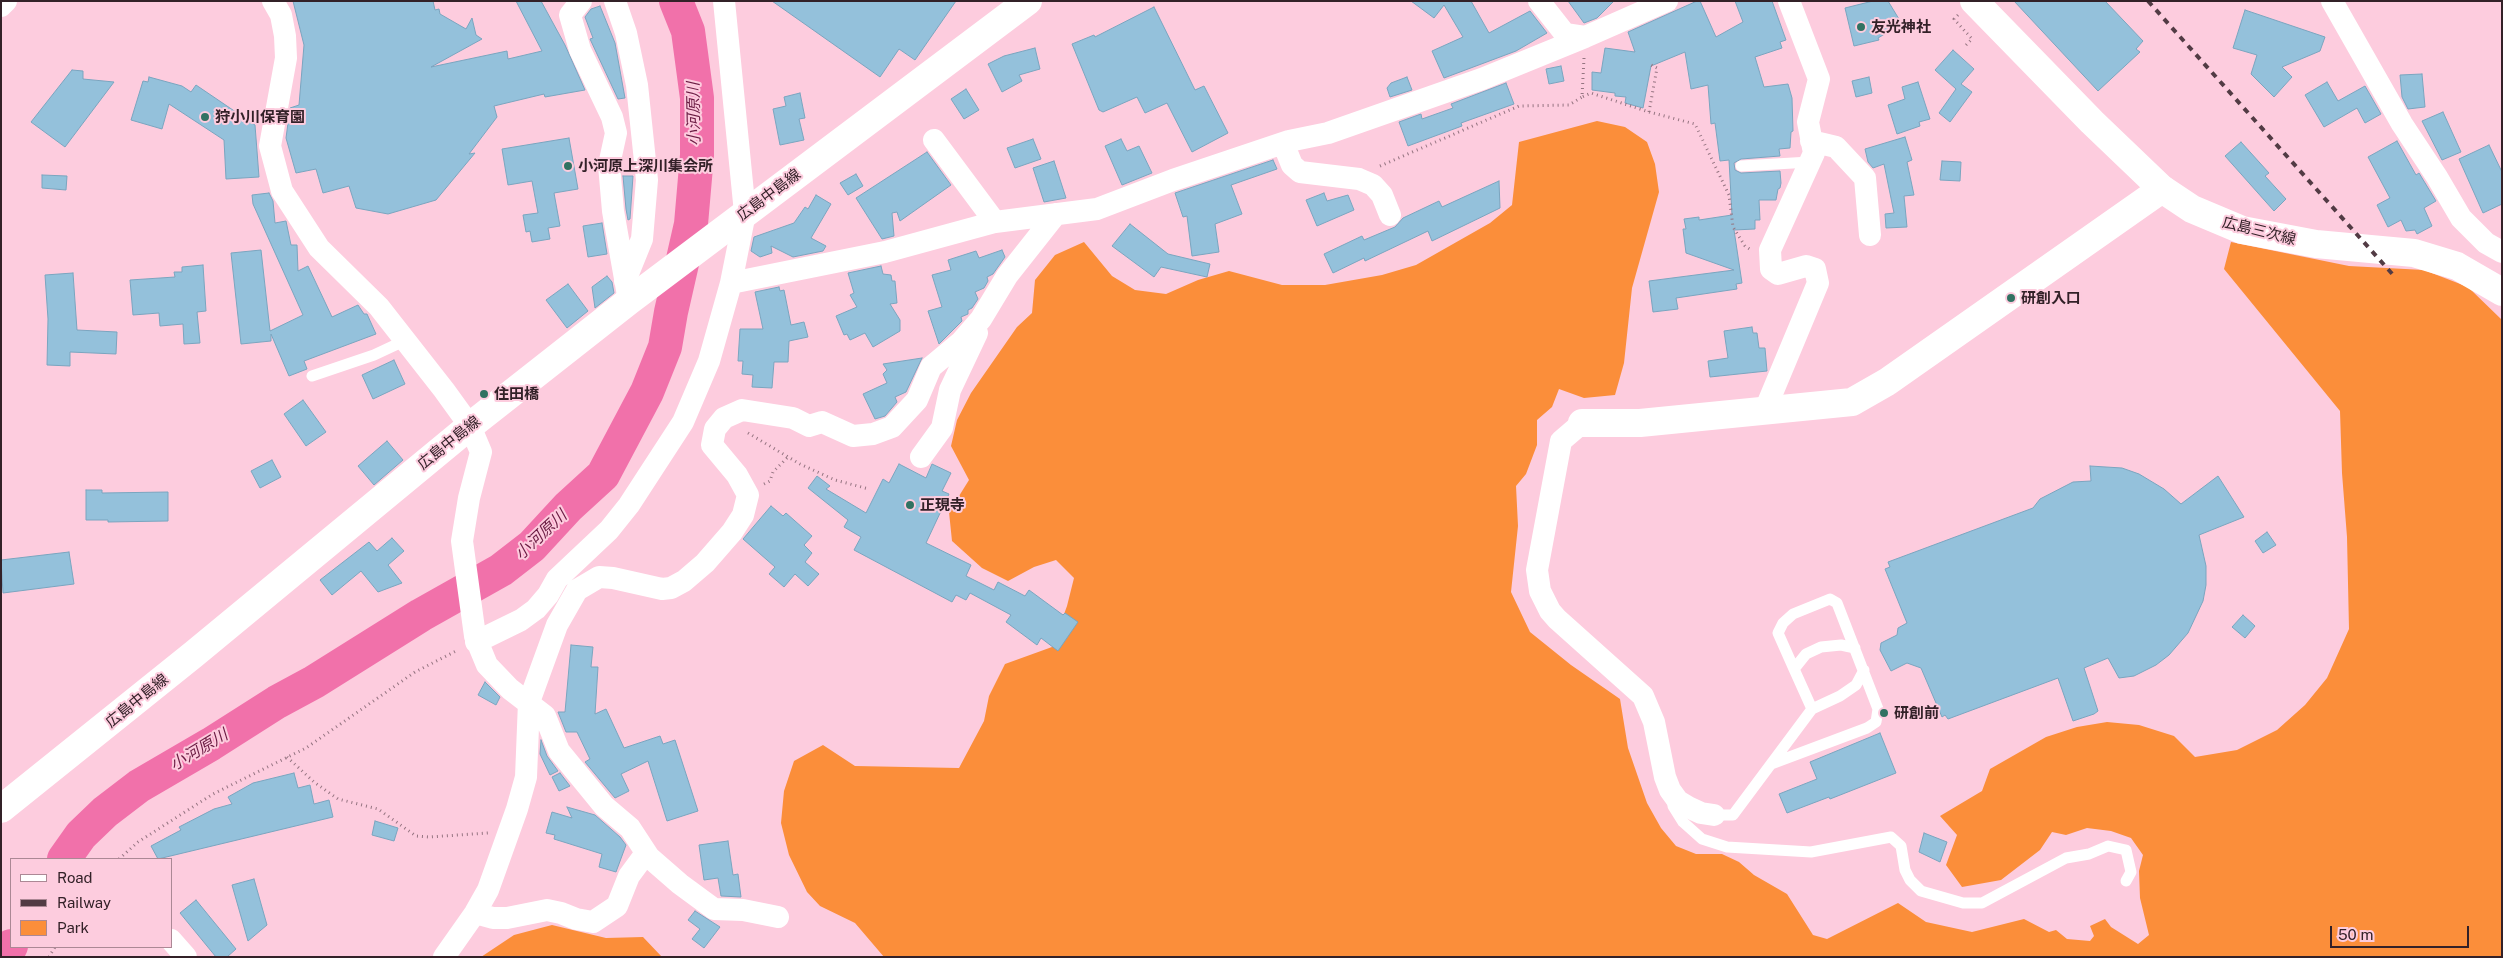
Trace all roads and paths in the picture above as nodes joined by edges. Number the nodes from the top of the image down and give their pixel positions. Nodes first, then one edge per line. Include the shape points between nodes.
1 (6, 1) edge
2 (273, 1) edge
3 (581, 1) edge
4 (615, 1) edge
5 (724, 1) edge
6 (1539, 1) edge
7 (1667, 1) edge
8 (1789, 1) edge
9 (2332, 1) edge
10 (1019, 4) edge
11 (1, 6) edge
12 (1967, 7) edge
13 (1585, 38) junction
14 (1965, 46) dead end
15 (1651, 65) dead end
16 (1582, 97) junction
17 (1649, 112) junction
18 (934, 140) dead end
19 (1283, 143) junction
20 (1811, 152) junction
21 (1741, 166) dead end
22 (1358, 179) junction
23 (2162, 189) junction
24 (1056, 214) junction
25 (1390, 215) dead end
26 (739, 218) junction
27 (996, 222) junction
28 (1870, 235) dead end
29 (2502, 252) edge
30 (1770, 262) junction
31 (1815, 269) junction
32 (731, 283) junction
33 (630, 292) junction
34 (2502, 292) edge
35 (990, 304) junction
36 (1787, 317) dead end
37 (406, 340) junction
38 (312, 376) dead end
39 (1765, 410) junction
40 (724, 418) junction
41 (683, 422) junction
42 (1582, 423) joint
43 (470, 426) junction
44 (712, 445) junction
45 (788, 457) junction
46 (921, 457) dead end
47 (868, 489) dead end
48 (746, 492) junction
49 (476, 639) junction
50 (1855, 648) junction
51 (1794, 669) junction
52 (1864, 670) junction
53 (529, 702) junction
54 (1812, 709) junction
55 (287, 757) junction
56 (1771, 764) junction
57 (1673, 794) junction
58 (1, 809) edge
59 (1714, 815) joint
60 (506, 837) junction
61 (646, 852) junction
62 (120, 858) edge
63 (2126, 881) dead end
64 (475, 913) junction
65 (778, 917) dead end
66 (172, 941) edge
67 (186, 957) edge
68 (444, 957) edge

1 - 11 street
2 - 37 street via 281,15 285,36 286,58 270,146 282,190 319,248 379,307
3 - 33 street via 570,15 580,50 612,117 616,133 609,165 613,211
4 - 33 street via 626,33 637,85 647,180 642,239
5 - 26 street
6 - 13 street via 1565,34
7 - 13 street
8 - 20 street via 1819,79 1808,122
9 - 29 street via 2402,124 2461,218 2486,243
10 - 26 main road, 広島中島線
12 - 14 path via 1954,20 1972,39
12 - 23 main road, 広島三次線
13 - 16 path
13 - 19 street via 1328,132
15 - 17 path via 1657,68
16 - 17 path via 1591,93
16 - 22 path via 1569,105 1519,106 1370,170
17 - 30 path via 1695,124 1729,195 1733,227 1745,246
18 - 27 street
19 - 22 street via 1292,165 1300,172
19 - 24 street via 1097,209
20 - 21 lane
20 - 28 street via 1836,147 1865,178
20 - 30 street via 1770,250
22 - 25 street via 1382,195
23 - 34 main road, 広島三次線 via 2192,209 2242,230 2316,244 2414,253 2457,266
23 - 39 main road via 1874,391 1852,402
24 - 27 street
24 - 35 street via 1030,244
26 - 32 street
26 - 33 main road, 広島中島線
27 - 32 street via 885,252
30 - 31 street via 1770,269 1778,274 1806,266
31 - 36 street
31 - 39 street via 1818,283
32 - 41 street via 708,360
33 - 43 main road, 広島中島線
35 - 40 street via 961,342 931,367 917,400 892,427 873,434 853,436 822,422 809,426 793,418 742,410
35 - 46 street via 950,390 942,428
37 - 38 lane via 374,355
37 - 43 street
39 - 42 main road via 1640,423
40 - 44 street via 715,429
40 - 45 path
41 - 44 street
41 - 49 street via 624,511 609,530 557,579 536,609 521,620
42 - 57 street via 1561,441 1537,570 1539,585 1557,619 1643,696 1650,709 1665,777
43 - 49 street via 481,452 462,541
43 - 58 main road, 広島中島線
44 - 48 street via 737,475
45 - 47 path via 835,480
45 - 48 path via 773,472 770,481
48 - 53 street via 742,515 732,532 684,581 662,589 599,577 577,590 557,625
49 - 53 street via 497,677
49 - 55 path via 415,672 335,729
50 - 51 lane via 1841,644 1821,647 1806,654
50 - 51 lane via 1837,603 1830,599 1793,614 1783,623 1778,633
50 - 52 lane
51 - 54 lane
52 - 54 lane via 1856,685
52 - 56 lane via 1878,709 1876,722
53 - 60 street via 526,777
53 - 61 street via 545,716 559,751 604,806 630,828
54 - 56 lane
55 - 60 path via 338,799 378,809 416,836 481,832
55 - 62 path via 213,794 138,842
56 - 59 lane via 1733,815
57 - 59 street via 1688,807
57 - 63 lane via 1673,806 1683,822 1702,838 1727,847 1811,852 1891,837 1901,846 1905,870 1921,891 1964,903 1982,902 2060,861 2108,846 2126,850 2131,872
60 - 64 street via 488,890
61 - 64 street via 629,876 617,906 593,922 547,910 507,918
61 - 65 street via 714,910 743,910
64 - 68 street
66 - 67 street

